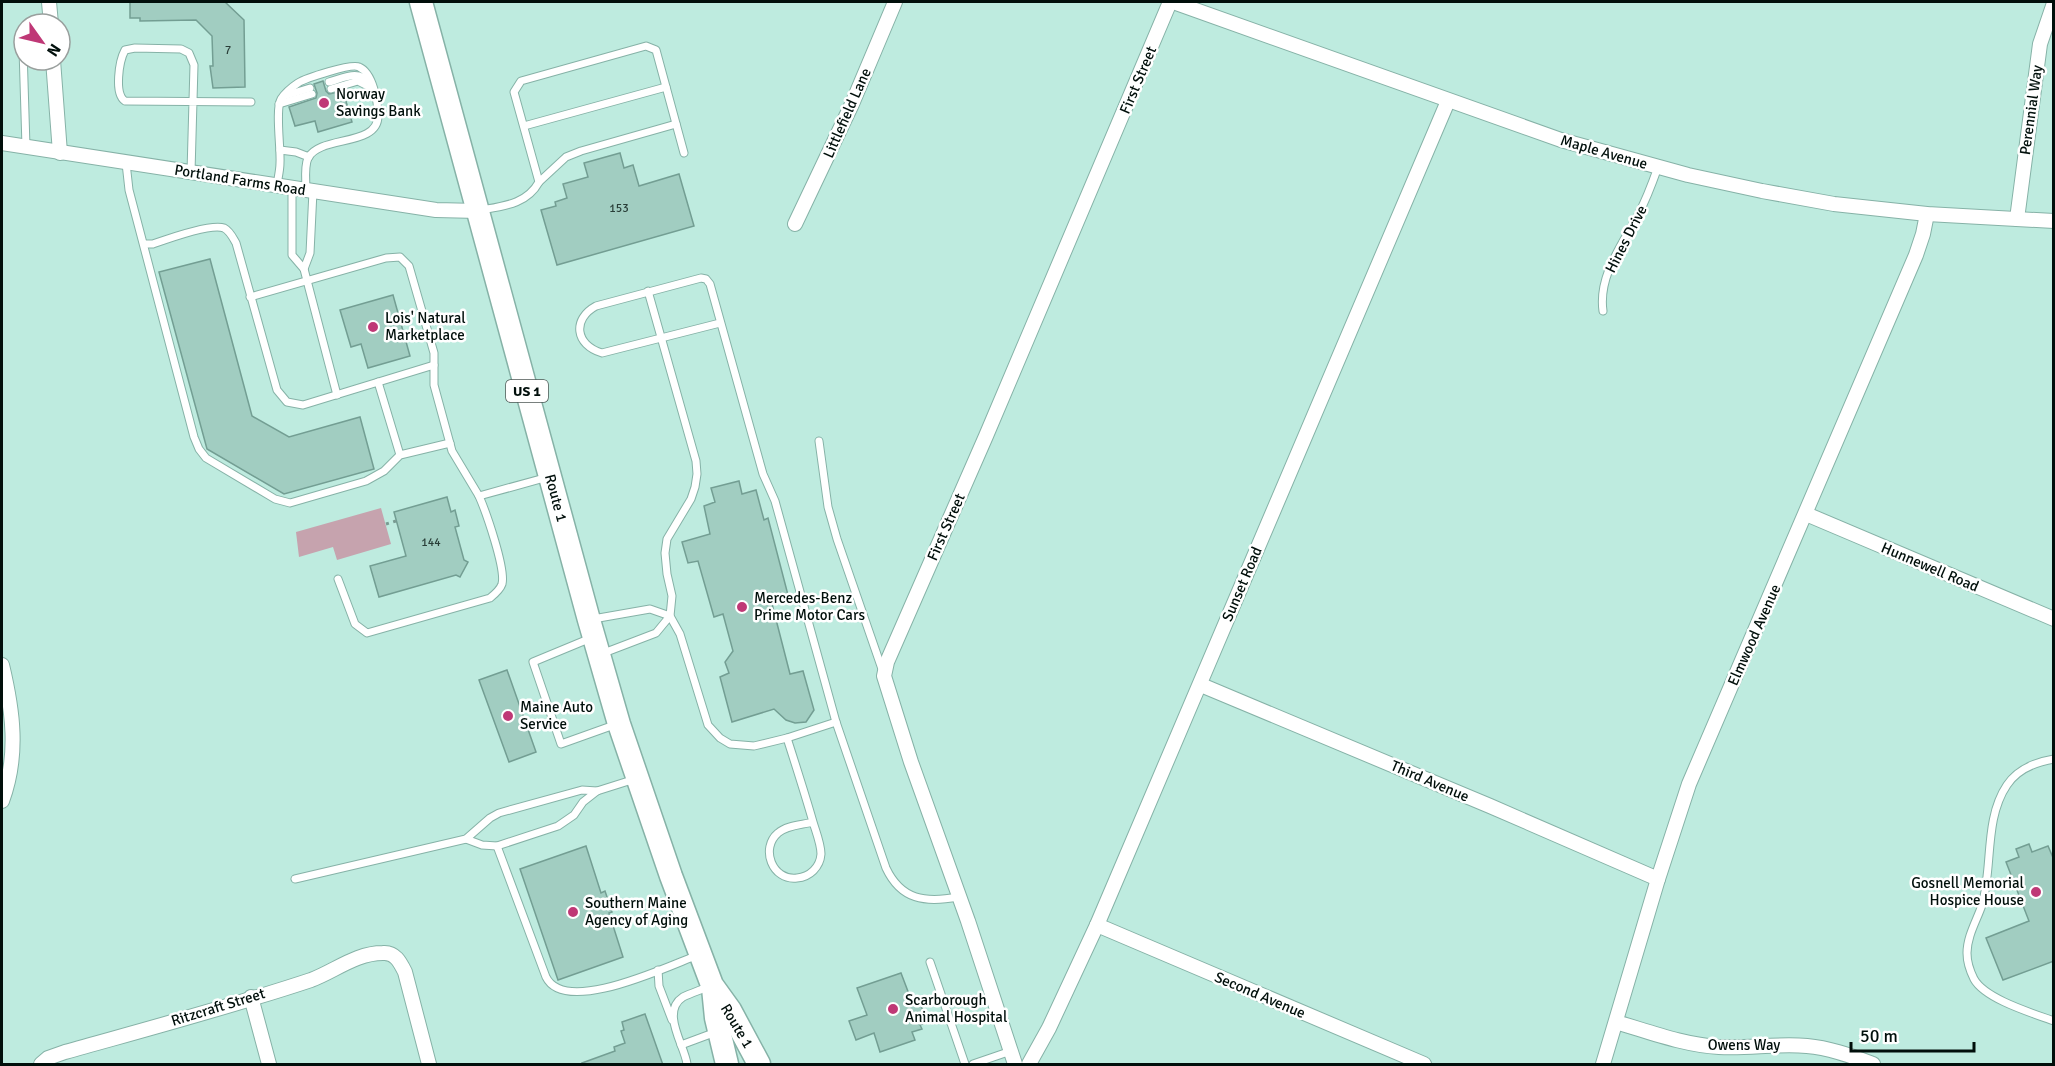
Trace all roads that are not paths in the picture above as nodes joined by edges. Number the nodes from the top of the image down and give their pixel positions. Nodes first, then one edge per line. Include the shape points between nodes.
1 (421, 2) edge
2 (895, 2) edge
3 (1172, 2) edge
4 (2054, 3) edge
5 (24, 72) edge
6 (54, 72) edge
7 (330, 85) dead end
8 (666, 87) junction
9 (311, 91) dead end
10 (373, 91) junction
11 (281, 100) junction
12 (1448, 100) junction
13 (251, 102) dead end
14 (192, 103) junction
15 (676, 124) junction
16 (524, 126) junction
17 (2, 143) edge
18 (26, 147) junction
19 (280, 150) junction
20 (60, 153) junction
21 (684, 153) dead end
22 (309, 157) junction
23 (126, 163) junction
24 (1658, 167) junction
25 (190, 172) junction
26 (539, 182) junction
27 (277, 185) junction
28 (304, 190) junction
29 (478, 211) junction
30 (1927, 214) junction
31 (2016, 219) junction
32 (2054, 221) edge
33 (795, 224) dead end
34 (144, 244) junction
35 (304, 269) junction
36 (308, 281) junction
37 (648, 291) junction
38 (250, 297) junction
39 (1603, 311) dead end
40 (720, 323) junction
41 (661, 339) junction
42 (434, 365) junction
43 (378, 382) junction
44 (337, 395) junction
45 (819, 441) dead end
46 (450, 443) junction
47 (400, 455) junction
48 (550, 476) junction
49 (479, 496) junction
50 (1806, 514) junction
51 (338, 579) dead end
52 (670, 616) junction
53 (2054, 619) edge
54 (594, 637) junction
55 (2, 665) edge
56 (884, 676) junction
57 (1201, 685) junction
58 (836, 722) junction
59 (619, 724) junction
60 (787, 738) junction
61 (2054, 759) edge
62 (637, 779) junction
63 (597, 791) junction
64 (2, 801) edge
65 (813, 822) junction
66 (466, 839) junction
67 (497, 846) junction
68 (295, 879) dead end
69 (1658, 879) junction
70 (958, 897) junction
71 (1097, 925) junction
72 (700, 954) junction
73 (930, 962) dead end
74 (658, 970) junction
75 (713, 987) junction
76 (251, 997) junction
77 (2054, 1021) edge
78 (1616, 1022) junction
79 (675, 1028) junction
80 (718, 1032) junction
81 (681, 1045) junction
82 (1013, 1058) edge
83 (41, 1065) edge
84 (269, 1065) edge
85 (429, 1065) edge
86 (687, 1065) edge
87 (727, 1065) edge
88 (759, 1065) edge
89 (964, 1065) edge
90 (973, 1065) edge
91 (1029, 1065) edge
92 (1424, 1065) edge
93 (1603, 1065) edge
94 (1873, 1065) edge

1 - 29 main road, Route 1 / US 1
2 - 33 street, Littlefield Lane
3 - 12 street, Maple Avenue
3 - 56 street, First Street
4 - 31 street, Perennial Way via 2040,44
5 - 18 lane
6 - 20 street
7 - 10 lane via 361,75
8 - 15 lane
8 - 16 lane
8 - 16 lane via 656,50 646,46 521,81 514,92
9 - 11 lane
10 - 11 lane via 368,74 355,65 304,80
10 - 22 lane via 378,115 375,129
11 - 19 lane
12 - 24 street, Maple Avenue via 1560,140
12 - 57 street, Sunset Road
13 - 14 lane
14 - 14 lane via 194,66 187,51 125,50 120,68 121,99
14 - 25 lane
15 - 21 lane
15 - 26 lane via 566,157
16 - 26 lane
17 - 18 street, Portland Farms Road
18 - 20 street, Portland Farms Road
19 - 22 lane
19 - 27 lane
20 - 23 street, Portland Farms Road
22 - 28 lane
23 - 25 street, Portland Farms Road
23 - 34 lane
24 - 30 street, Maple Avenue via 1824,202
24 - 39 lane, Hines Drive via 1605,281
25 - 27 street, Portland Farms Road
26 - 29 lane via 520,201
27 - 28 street, Portland Farms Road
28 - 29 street, Portland Farms Road via 436,210
28 - 35 lane via 310,254
28 - 35 lane via 292,255
29 - 48 main road, Route 1 / US 1
30 - 31 street, Maple Avenue
30 - 50 street, Elmwood Avenue via 1916,255
31 - 32 street, Maple Avenue
34 - 38 lane via 224,228 236,243
34 - 47 lane via 194,437 206,458 275,499 290,503 366,482
35 - 36 lane
36 - 38 lane
36 - 42 lane via 386,258 405,260 410,266
36 - 44 lane
37 - 40 lane via 706,279
37 - 41 lane
37 - 41 lane via 589,310 582,319 580,334 589,347 602,353
38 - 44 lane via 280,395 293,404 303,405
40 - 41 lane
40 - 58 lane via 775,501
41 - 52 lane via 697,474 691,500 667,540
42 - 43 lane
42 - 46 lane via 434,385
43 - 44 lane
43 - 47 lane
45 - 56 lane via 831,518
46 - 47 lane
46 - 49 lane
48 - 49 lane
48 - 54 main road, Route 1 / US 1
49 - 51 lane via 502,572 502,585 490,598 367,633 355,624
50 - 53 street, Hunnewell Road
50 - 69 street, Elmwood Avenue via 1689,784
52 - 54 lane via 650,609
52 - 54 lane via 656,633
52 - 60 lane via 680,634 708,725 714,733 742,747
54 - 59 main road, Route 1 / US 1
54 - 59 lane via 533,662 561,744
55 - 64 street via 14,727 12,761
56 - 70 street
57 - 69 street, Third Avenue
57 - 71 street, Sunset Road
58 - 60 lane
58 - 70 lane via 891,879 907,894 932,899
59 - 62 main road, Route 1 / US 1
60 - 65 lane
61 - 77 lane via 2014,777 1999,799 1985,891 1967,953 1971,974 1983,989
62 - 63 lane
62 - 72 main road, Route 1 / US 1
63 - 66 lane via 582,790 499,813
63 - 67 lane via 558,826
65 - 65 lane via 784,829 773,838 769,856 772,866 783,875 806,876 819,862 820,848
66 - 67 lane
66 - 68 lane
67 - 74 lane via 549,983 559,990 580,993
69 - 78 street, Elmwood Avenue
70 - 82 street
71 - 91 street, Sunset Road
71 - 92 street, Second Avenue
72 - 74 lane
72 - 75 main road, Route 1 / US 1
73 - 89 lane
74 - 79 lane via 659,986
75 - 79 lane via 677,1002
75 - 80 main road, Route 1 / US 1
75 - 88 main road, Route 1 / US 1
76 - 83 street, Ritzcraft Street via 65,1052
76 - 84 street
76 - 85 street, Ritzcraft Street via 311,980 365,955 394,956 405,972
78 - 93 street, Elmwood Avenue
78 - 94 street, Owens Way via 1701,1045 1805,1045 1843,1052
79 - 81 lane
80 - 81 lane
80 - 87 main road, Route 1 / US 1
81 - 86 lane
82 - 90 lane

